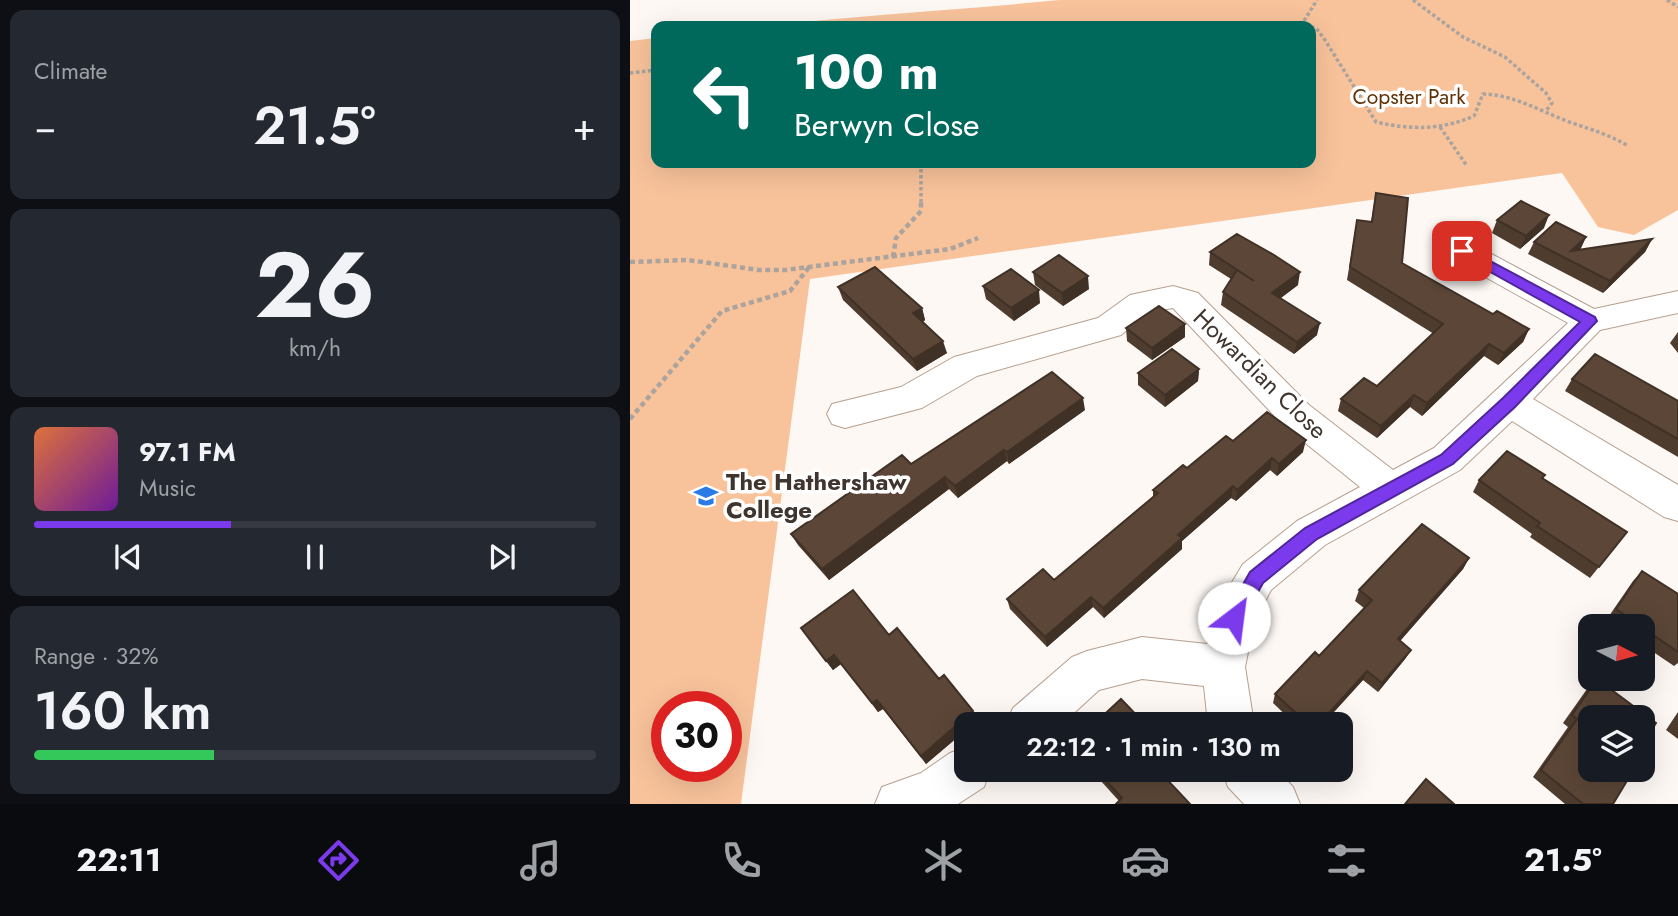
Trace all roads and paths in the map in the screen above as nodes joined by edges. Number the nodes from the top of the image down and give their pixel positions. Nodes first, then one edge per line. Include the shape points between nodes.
1 (1317, 0) edge
2 (1413, 0) edge
3 (1667, 0) edge
4 (1678, 7) edge
5 (1304, 21) edge
6 (1316, 28) edge
7 (651, 71) edge
8 (630, 73) edge
9 (1546, 111) junction
10 (1440, 127) junction
11 (1628, 146) dead end
12 (1467, 166) dead end
13 (921, 168) edge
14 (978, 238) dead end
15 (1462, 251) dead end
16 (893, 257) junction
17 (630, 262) edge
18 (810, 265) junction
19 (1678, 302) edge
20 (1590, 321) junction
21 (1509, 402) junction
22 (845, 414) dead end
23 (630, 419) edge
24 (1391, 490) junction
25 (1678, 505) edge
26 (1223, 667) junction
27 (1042, 712) edge
28 (1229, 712) edge
29 (954, 779) edge
30 (1256, 782) edge
31 (899, 804) edge
32 (1276, 804) edge

1 - 5 path
2 - 9 path via 1463,37 1505,57 1546,93 1552,103
3 - 4 path
6 - 10 path via 1376,122 1393,127
7 - 8 path
9 - 10 path via 1483,94 1474,116
9 - 11 path
10 - 12 path
13 - 16 path via 921,211 896,238
14 - 16 path via 950,249
15 - 20 street
16 - 18 path
17 - 18 path via 705,261 767,272
18 - 23 path via 790,291 722,311
19 - 20 street
20 - 21 street
21 - 24 street via 1447,459
21 - 25 street
22 - 24 street, Howardian Close via 911,398 966,366 1109,327 1141,303 1173,297 1187,302 1296,415
24 - 26 street via 1311,533 1257,578 1234,618
26 - 27 street via 1142,659 1087,672
26 - 28 street
29 - 31 street via 933,793
30 - 32 street

